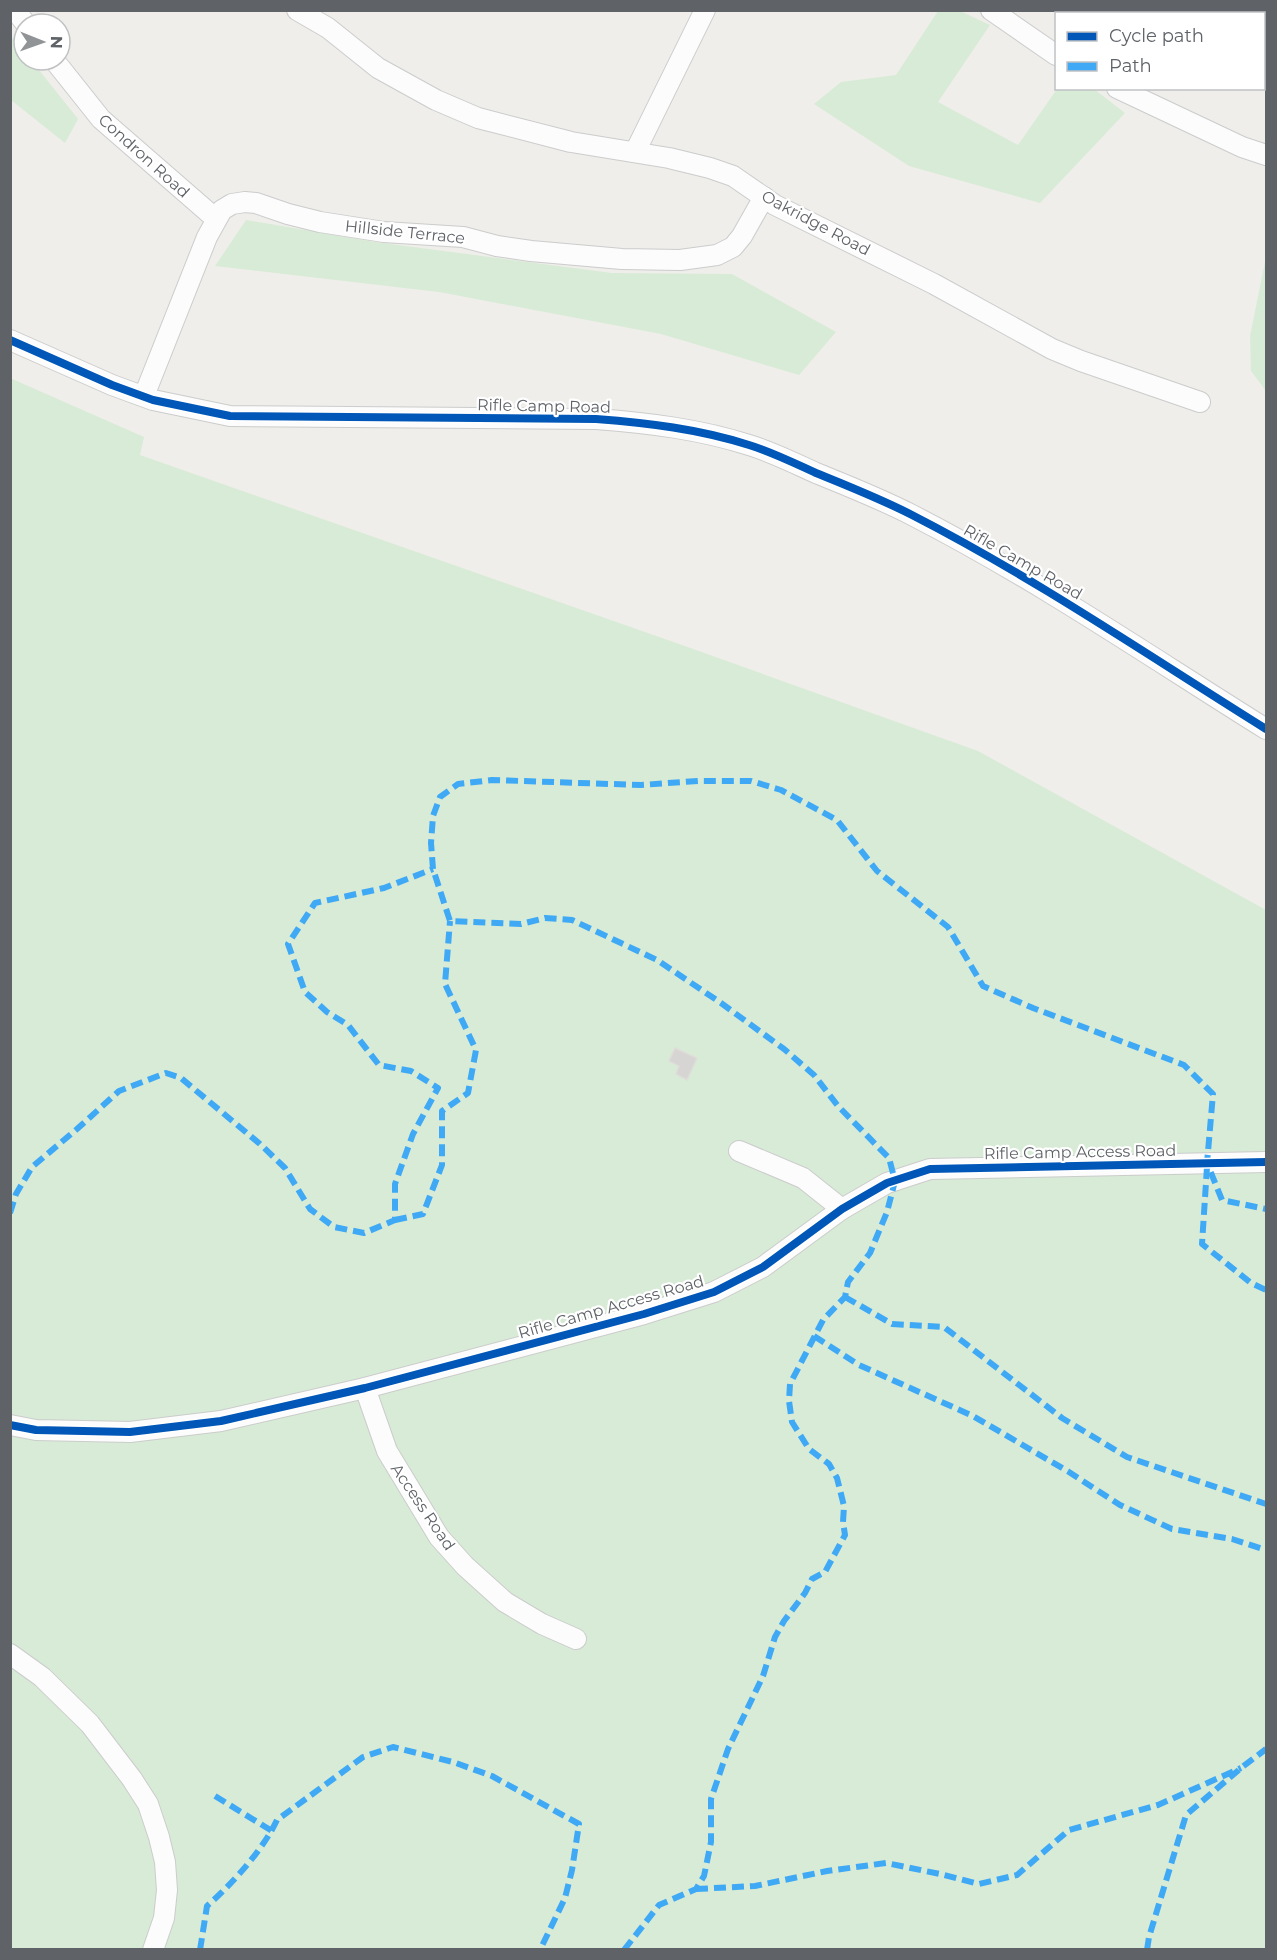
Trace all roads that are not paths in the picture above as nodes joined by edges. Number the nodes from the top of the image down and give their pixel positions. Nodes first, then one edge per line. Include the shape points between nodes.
1 (297, 10) edge
2 (705, 10) edge
3 (991, 10) edge
4 (1055, 54) edge
5 (64, 72) edge
6 (1121, 90) edge
7 (635, 152) junction
8 (1266, 155) edge
9 (764, 197) junction
10 (216, 219) junction
11 (10, 340) edge
12 (144, 396) junction
13 (1200, 402) dead end
14 (1266, 729) edge
15 (739, 1151) dead end
16 (1266, 1161) edge
17 (842, 1209) junction
18 (365, 1388) junction
19 (10, 1425) edge
20 (576, 1639) dead end
21 (10, 1654) edge
22 (153, 1950) edge

1 - 7 street, Oakridge Road via 328,28 378,68 478,118 571,142
2 - 7 street
3 - 4 street
5 - 10 street, Condron Road via 101,119
6 - 8 street
7 - 9 street, Oakridge Road via 733,176
9 - 10 street, Hillside Terrace via 733,247 717,255 680,260 531,251 463,237 384,232 320,222 245,202 232,204
9 - 13 street, Oakridge Road via 953,293 1052,349
10 - 12 street
11 - 12 street, Rifle Camp Road
12 - 14 street, Rifle Camp Road via 230,416 596,419 647,423 749,445 910,513 984,553
15 - 17 street via 803,1178
16 - 17 street, Rifle Camp Access Road via 930,1169 887,1183
17 - 18 street, Rifle Camp Access Road via 763,1267 714,1292
18 - 19 street, Rifle Camp Access Road via 221,1421 129,1432 36,1430
18 - 20 street, Access Road via 387,1451 439,1537 505,1602
21 - 22 street via 42,1677 90,1724 148,1804 165,1862 167,1890 164,1918

